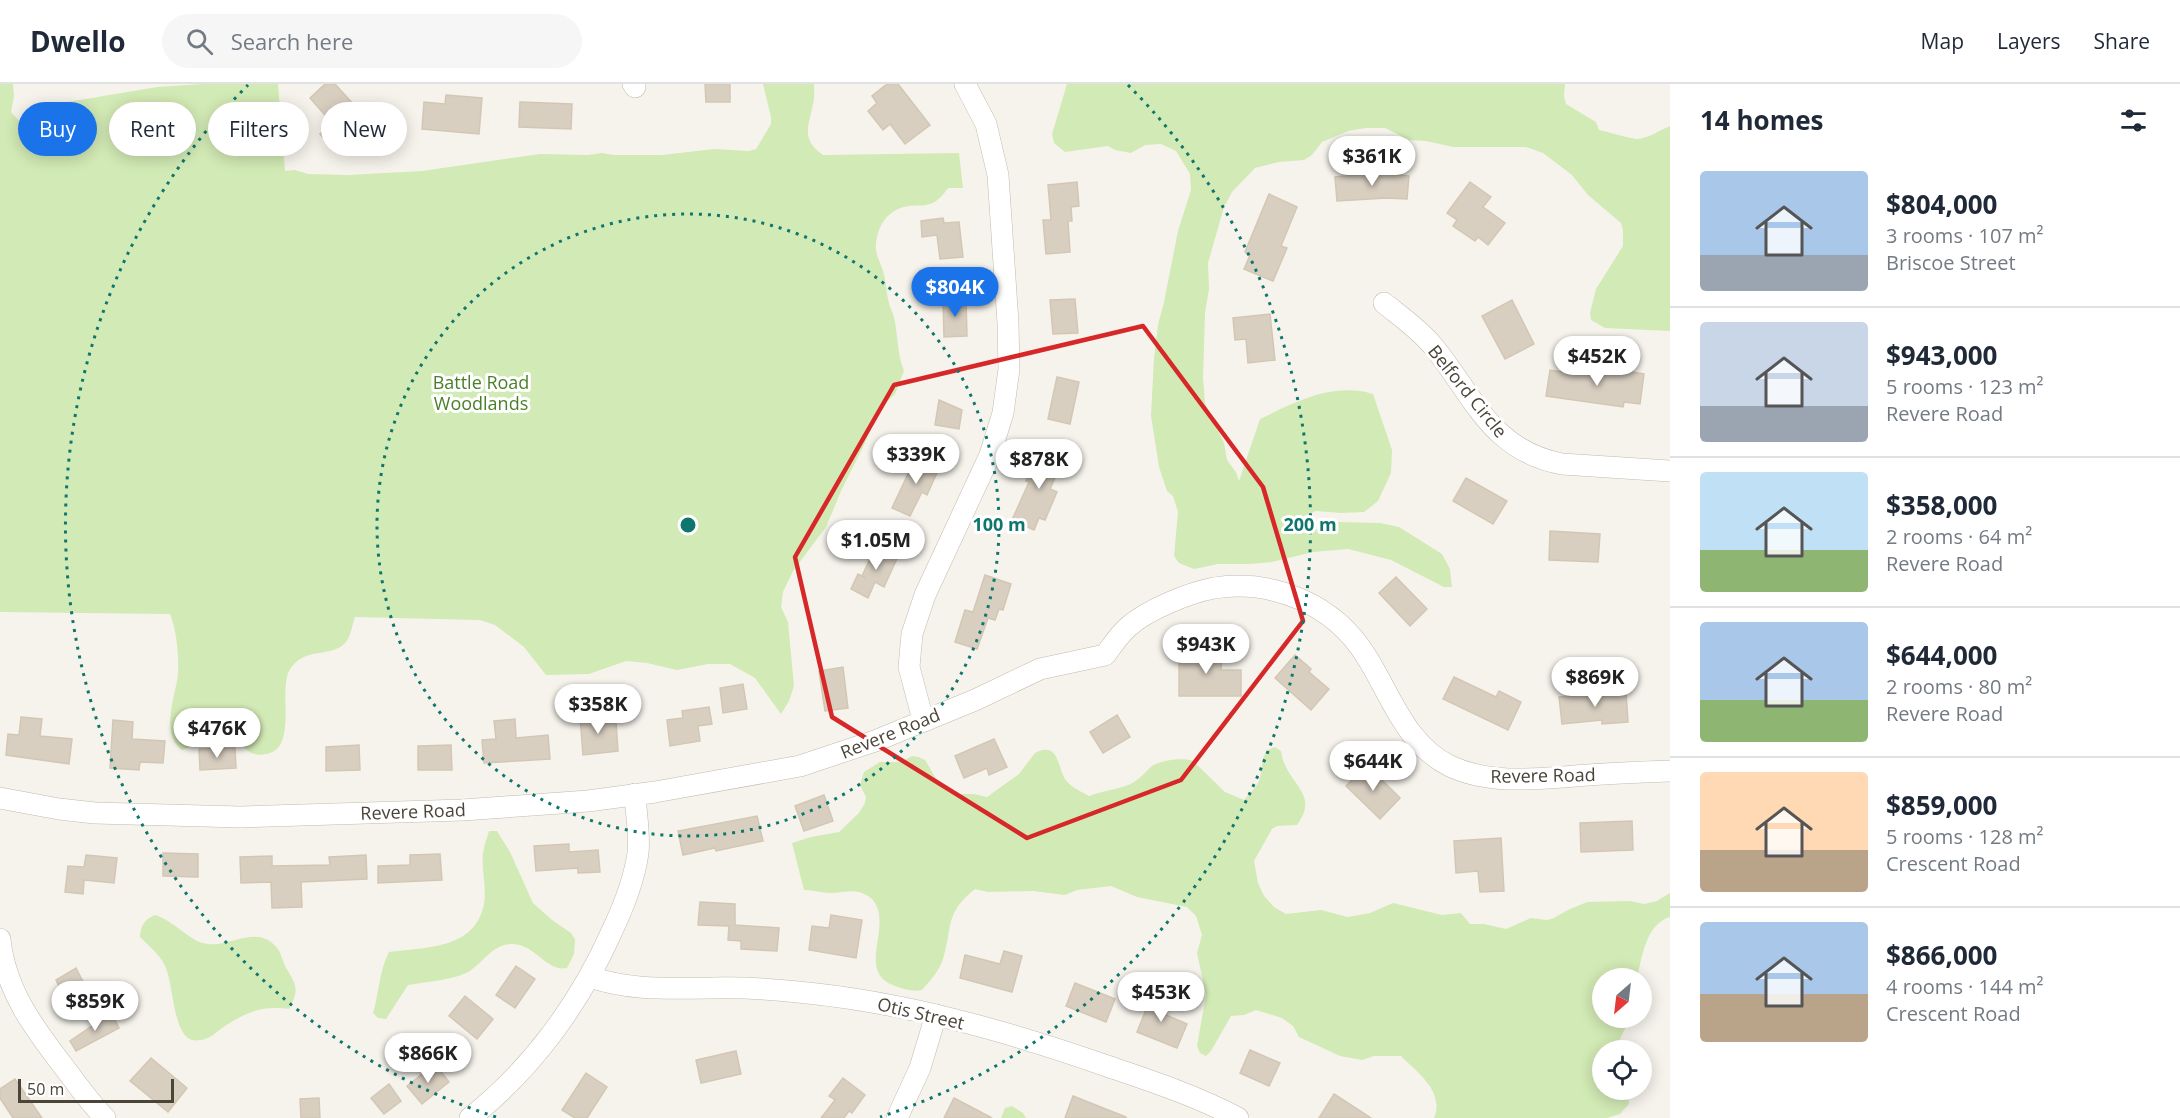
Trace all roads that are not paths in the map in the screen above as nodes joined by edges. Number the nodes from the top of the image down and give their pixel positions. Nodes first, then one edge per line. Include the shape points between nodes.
1 (965, 84) edge
2 (1384, 303) dead end
3 (1670, 471) edge
4 (922, 720) junction
5 (1670, 771) edge
6 (635, 794) junction
7 (1, 802) edge
8 (0, 939) edge
9 (590, 977) junction
10 (936, 1015) junction
11 (105, 1118) edge
12 (470, 1118) edge
13 (897, 1118) edge
14 (1238, 1118) edge

1 - 4 street via 986,124 998,175 1009,369 1003,413 990,455 925,595 912,634 909,667
2 - 3 street, Belford Circle via 1431,343 1491,424 1517,448 1562,464
4 - 5 street, Revere Road via 1047,667 1105,655 1130,625 1179,599 1211,589 1253,586 1310,604 1350,634 1410,731 1450,766 1480,776 1506,778
4 - 6 street, Revere Road via 860,747 800,766
6 - 7 street, Revere Road via 463,810 240,817 95,813
6 - 9 street via 638,845 633,877
8 - 11 street via 14,994 23,1010
9 - 10 street, Otis Street via 632,988 753,988 837,996
9 - 12 street via 530,1060
10 - 13 street via 920,1068
10 - 14 street, Otis Street via 1060,1050 1164,1086

